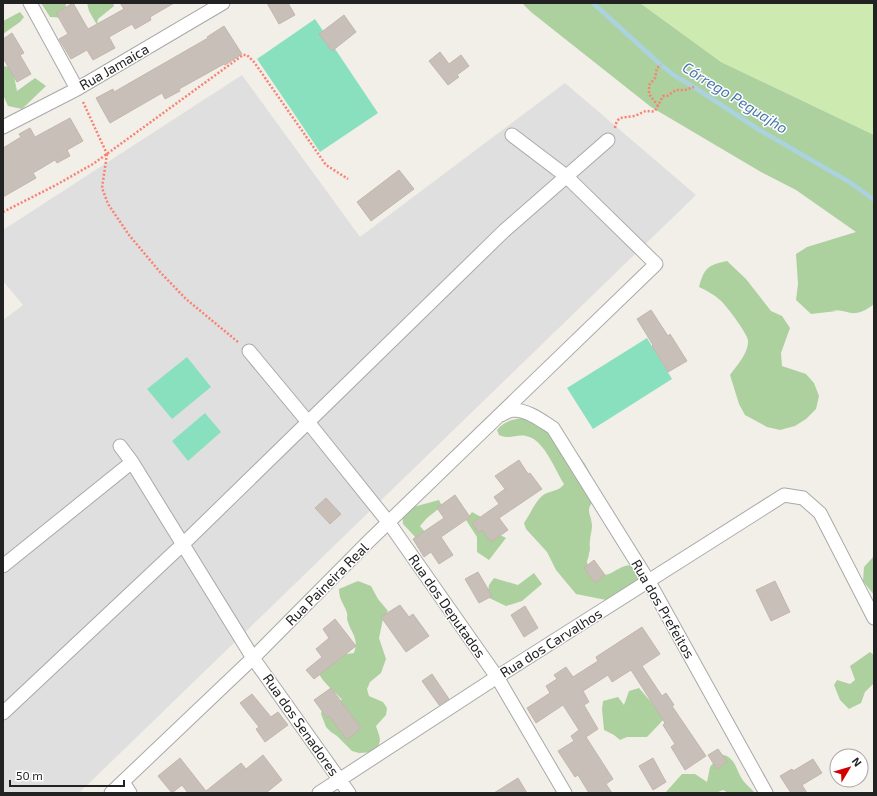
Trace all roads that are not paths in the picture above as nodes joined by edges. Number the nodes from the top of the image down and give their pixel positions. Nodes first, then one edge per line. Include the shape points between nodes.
1 (30, 3) edge
2 (223, 3) edge
3 (77, 89) junction
4 (3, 127) edge
5 (512, 135) dead end
6 (608, 140) road end
7 (566, 176) junction
8 (249, 351) road end
9 (501, 415) junction
10 (308, 422) junction
11 (120, 446) dead end
12 (132, 462) junction
13 (389, 523) junction
14 (183, 544) junction
15 (3, 566) edge
16 (649, 582) junction
17 (874, 618) edge
18 (253, 658) junction
19 (497, 677) junction
20 (3, 712) edge
21 (340, 780) junction
22 (126, 788) edge
23 (111, 793) edge
24 (319, 793) edge
25 (349, 793) edge
26 (566, 793) edge
27 (766, 793) edge

1 - 3 street
2 - 3 street, Rua Jamaica
3 - 4 street, Rua Jamaica
5 - 7 street
6 - 7 street
7 - 9 street, Rua Paineira Real via 656,264
7 - 10 street via 504,231
8 - 10 street, Rua dos Deputados
9 - 13 street, Rua Paineira Real
9 - 16 street, Rua dos Prefeitos via 512,410 525,413 553,428
10 - 13 street, Rua dos Deputados
10 - 14 street
11 - 12 street, Rua dos Senadores
12 - 14 street, Rua dos Senadores
12 - 15 street
13 - 18 street, Rua Paineira Real
13 - 19 street, Rua dos Deputados
14 - 18 street, Rua dos Senadores
14 - 20 street
16 - 17 street, Rua dos Carvalhos via 784,495 803,498 820,513
16 - 19 street, Rua dos Carvalhos
16 - 27 street, Rua dos Prefeitos
18 - 21 street, Rua dos Senadores
18 - 22 street, Rua Paineira Real
19 - 21 street, Rua dos Carvalhos
19 - 26 street, Rua dos Deputados
21 - 24 street, Rua dos Carvalhos
21 - 25 street, Rua dos Senadores
22 - 23 street, Rua Paineira Real

